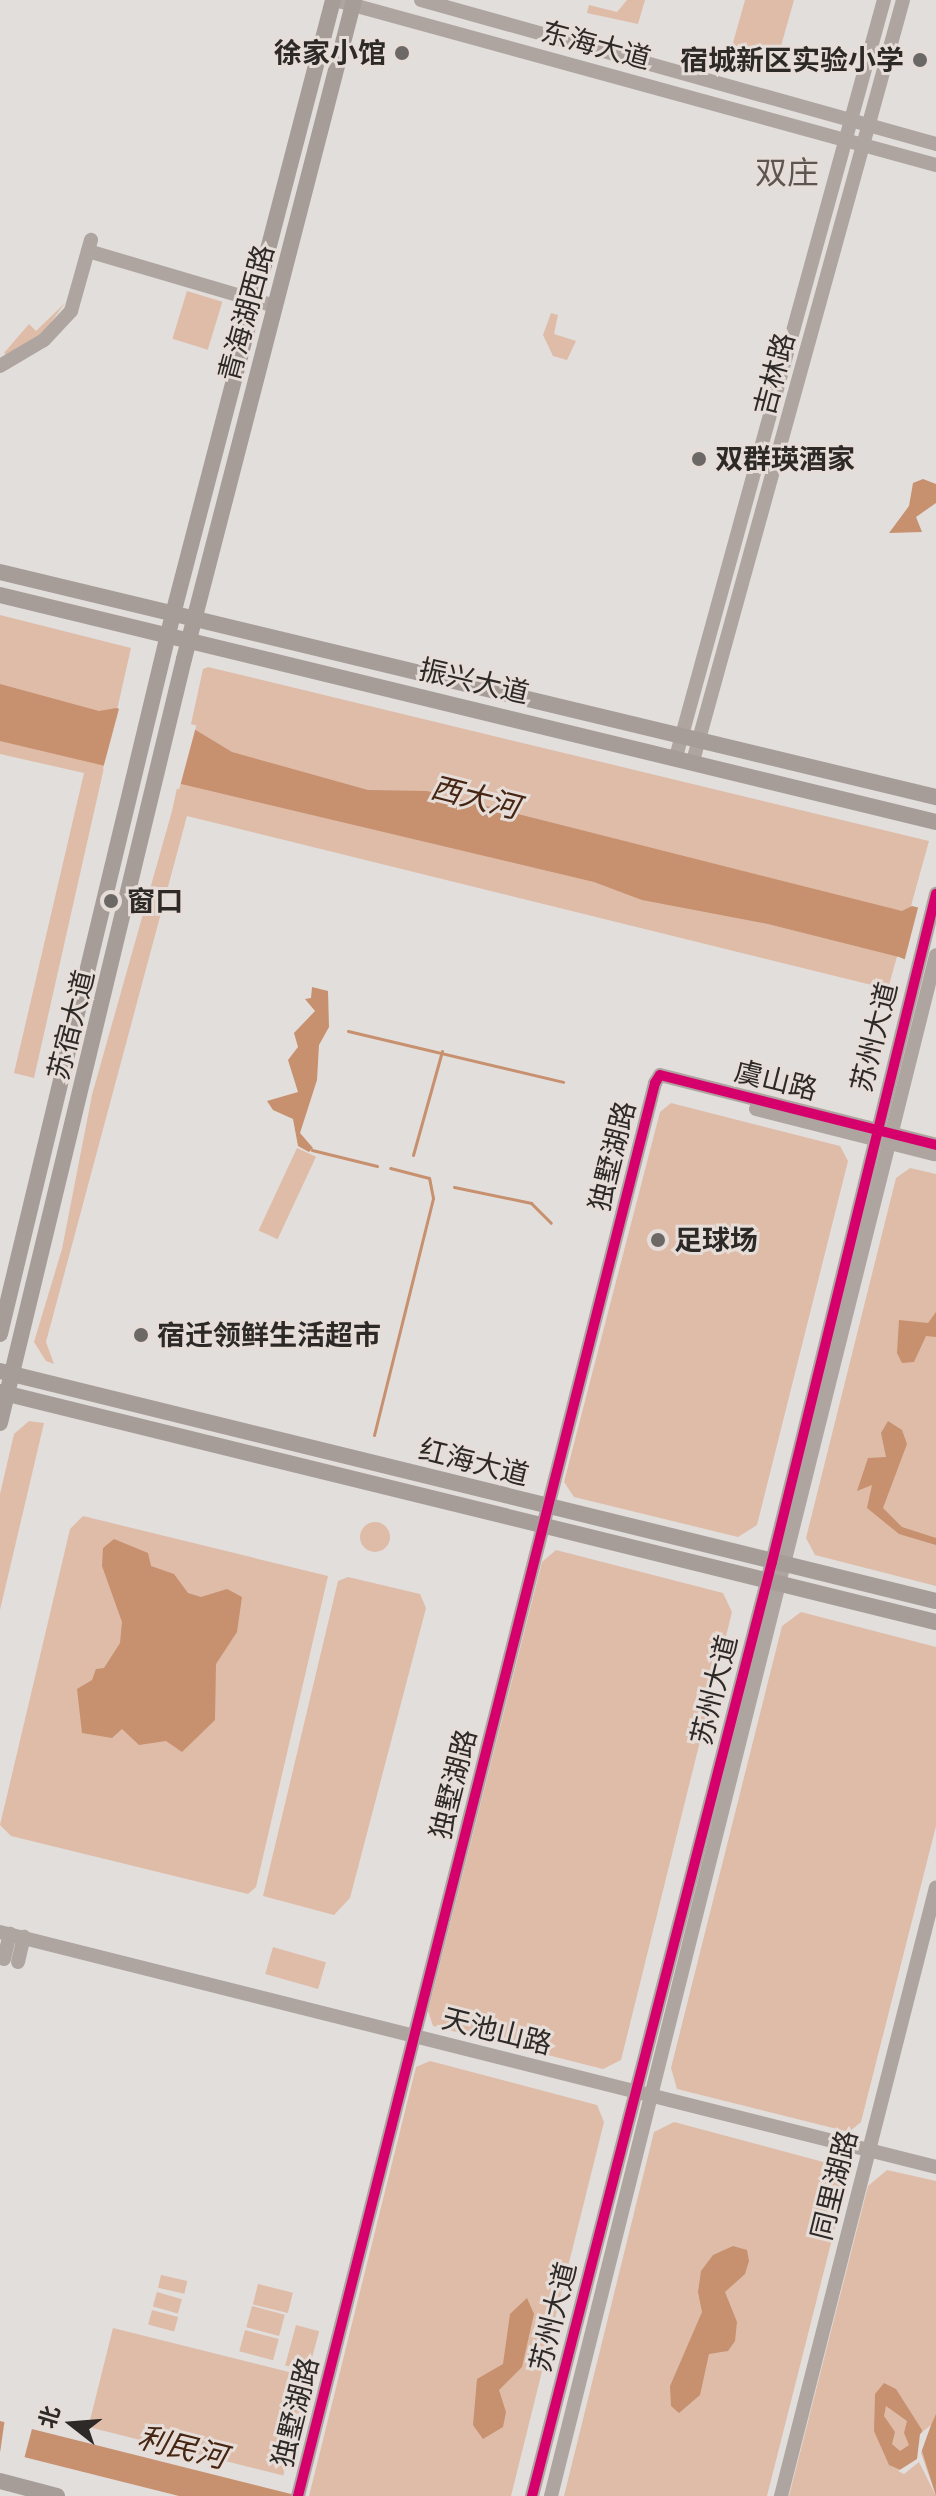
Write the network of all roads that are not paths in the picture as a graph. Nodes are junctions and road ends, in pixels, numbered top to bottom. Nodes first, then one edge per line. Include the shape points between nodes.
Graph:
1 (334, 0) edge
2 (421, 0) edge
3 (884, 0) edge
4 (903, 0) edge
5 (354, 3) edge
6 (850, 119) junction
7 (869, 124) junction
8 (844, 141) junction
9 (936, 144) edge
10 (864, 146) junction
11 (936, 165) edge
12 (255, 298) junction
13 (275, 306) junction
14 (0, 366) edge
15 (0, 572) edge
16 (0, 595) edge
17 (173, 614) junction
18 (195, 620) junction
19 (167, 635) junction
20 (190, 640) junction
21 (681, 739) junction
22 (699, 742) junction
23 (676, 757) junction
24 (693, 761) junction
25 (936, 797) edge
26 (936, 822) edge
27 (935, 897) edge
28 (936, 955) edge
29 (655, 1083) joint
30 (881, 1136) junction
31 (936, 1145) edge
32 (936, 1155) edge
33 (0, 1334) edge
34 (6, 1372) edge
35 (3, 1393) edge
36 (0, 1423) edge
37 (548, 1507) junction
38 (543, 1526) junction
39 (779, 1564) junction
40 (774, 1583) junction
41 (936, 1601) edge
42 (936, 1622) edge
43 (936, 1887) edge
44 (11, 1938) edge
45 (11, 1960) dead end
46 (413, 2041) junction
47 (641, 2098) junction
48 (868, 2154) junction
49 (936, 2167) edge
50 (936, 2175) edge
51 (0, 2481) edge
52 (57, 2496) edge
53 (298, 2496) edge
54 (532, 2496) edge
55 (551, 2496) edge
56 (781, 2496) edge

1 - 5 street, 东海大道
1 - 12 main road, 青海湖西路
2 - 6 street, 东海大道
3 - 6 street, 吉林路
4 - 7 street, 吉林路
5 - 8 street, 东海大道
5 - 13 main road, 青海湖西路
6 - 7 street, 东海大道
6 - 8 street, 吉林路
7 - 9 street, 东海大道
7 - 10 street, 吉林路
8 - 10 street, 东海大道
8 - 21 street, 吉林路
10 - 11 street, 东海大道
10 - 22 street, 吉林路
12 - 13 street
12 - 14 street via 89,245 71,311 62,324
12 - 17 main road, 青海湖西路
13 - 18 main road, 青海湖西路
15 - 17 main road, 振兴大道
16 - 19 main road, 振兴大道
17 - 18 main road, 振兴大道
17 - 19 main road, 青海湖西路
18 - 20 main road, 青海湖西路
18 - 21 main road, 振兴大道
19 - 20 main road, 振兴大道
19 - 33 main road, 苏宿大道
20 - 23 main road, 振兴大道
20 - 34 main road, 苏宿大道
21 - 22 main road, 振兴大道
21 - 23 street, 吉林路
22 - 24 street, 吉林路
22 - 25 main road, 振兴大道
23 - 24 main road, 振兴大道
24 - 26 main road, 振兴大道
27 - 30 street, 苏州大道
28 - 30 street, 苏州大道
29 - 30 street, 虞山路
29 - 37 street, 独墅湖路
30 - 31 street, 虞山路
30 - 32 street, 虞山路
30 - 39 street, 苏州大道
34 - 35 main road, 苏宿大道
34 - 37 main road, 红海大道
35 - 36 main road, 苏宿大道
35 - 38 main road, 红海大道
37 - 38 street, 独墅湖路
37 - 39 main road, 红海大道
38 - 40 main road, 红海大道
38 - 46 street, 独墅湖路
39 - 40 street, 苏州大道
39 - 41 main road, 红海大道
40 - 42 main road, 红海大道
40 - 47 street, 苏州大道
43 - 48 street, 同里湖路
44 - 45 street
44 - 46 street, 天池山路
46 - 47 street, 天池山路
46 - 53 street, 独墅湖路
47 - 48 street, 天池山路
47 - 54 street, 苏州大道
47 - 55 street, 苏州大道
48 - 49 street, 天池山路
48 - 50 street, 天池山路
48 - 56 street, 同里湖路
51 - 52 main road

